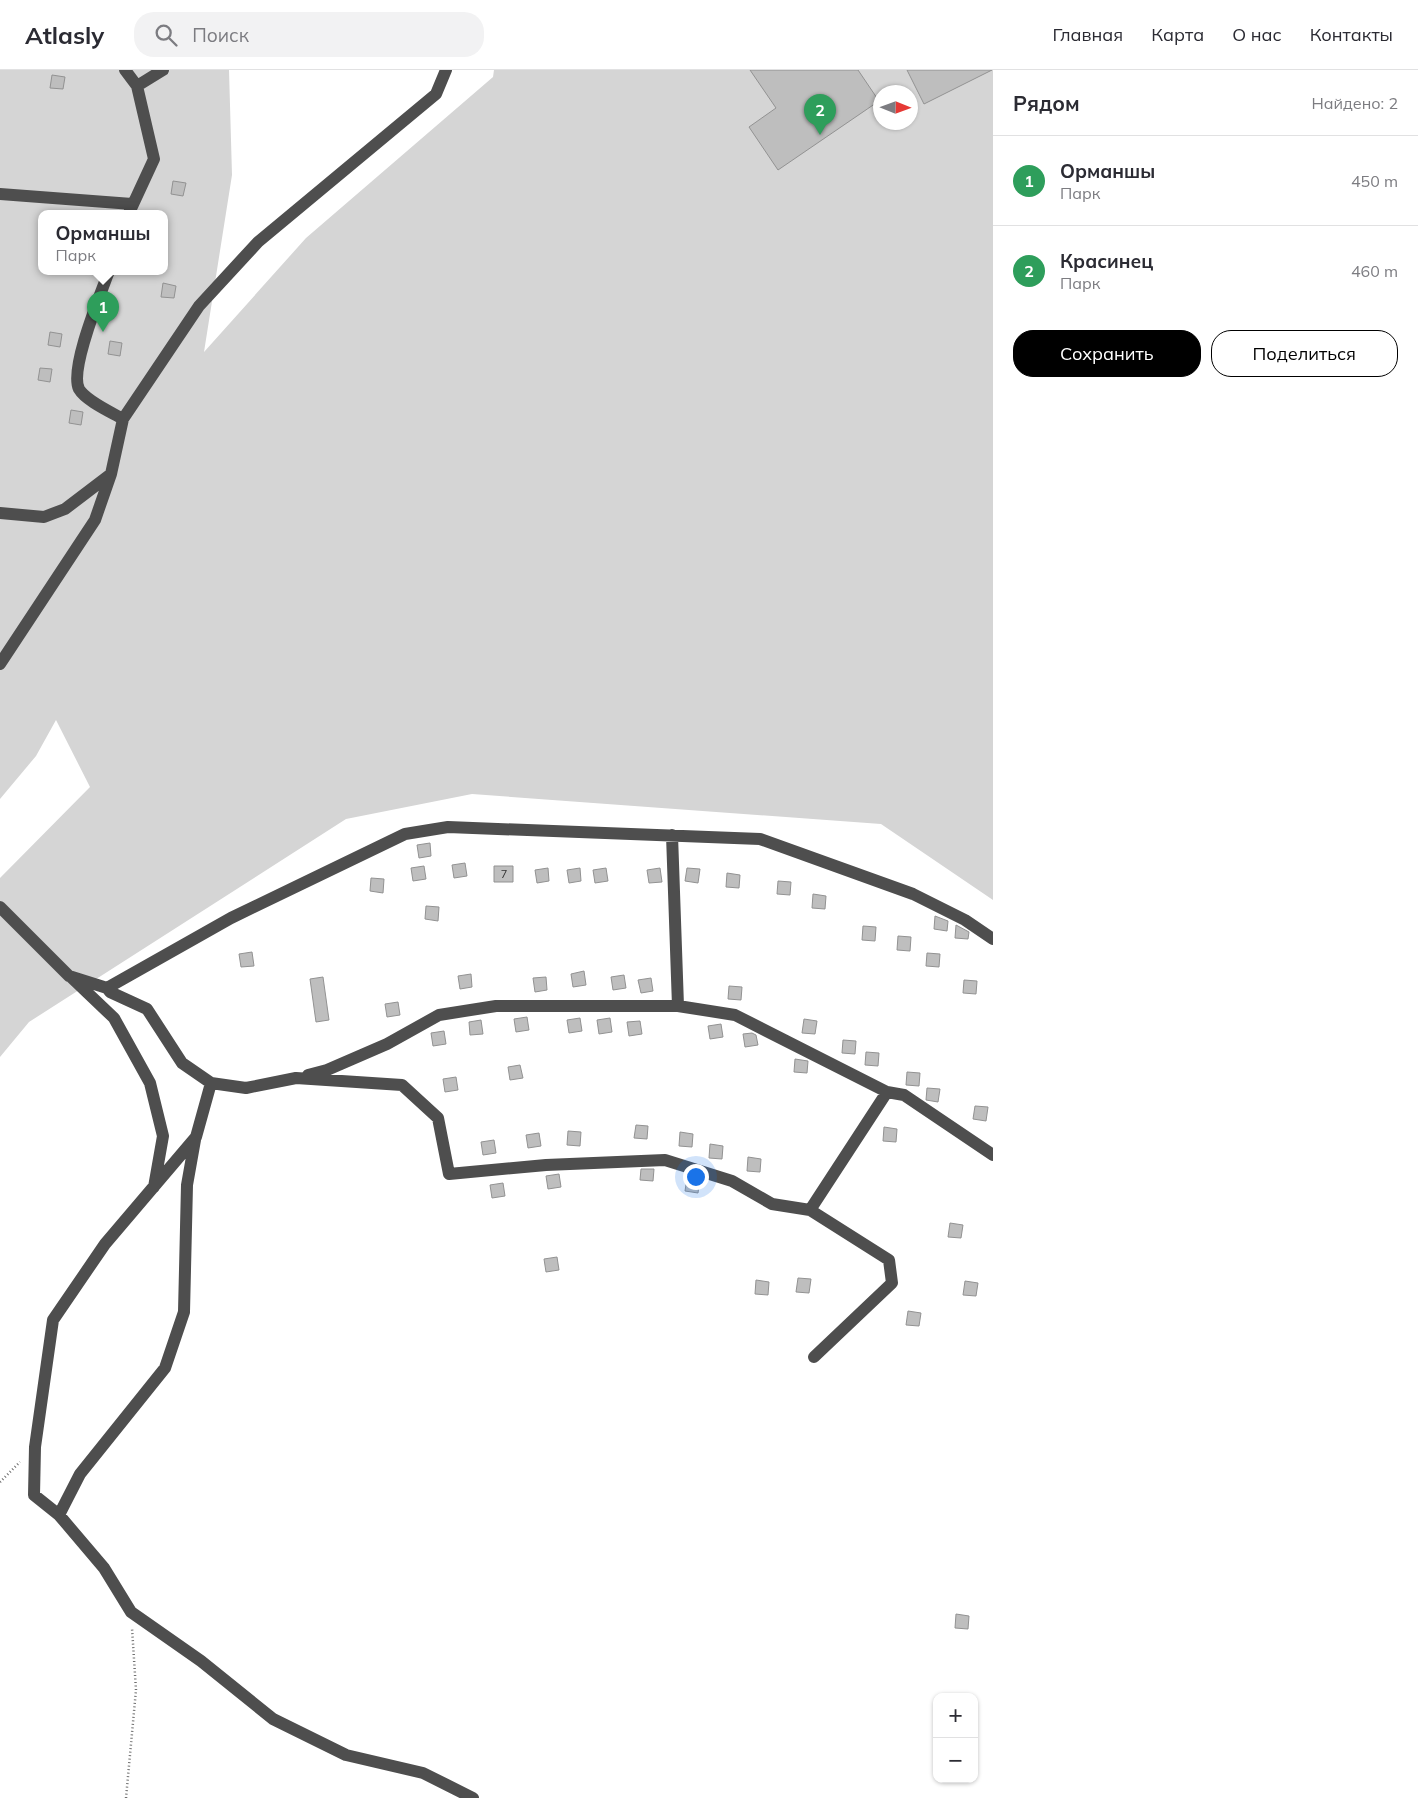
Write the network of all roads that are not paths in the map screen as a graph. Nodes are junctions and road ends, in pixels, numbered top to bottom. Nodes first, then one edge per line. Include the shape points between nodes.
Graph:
1 (124, 70) edge
2 (163, 70) edge
3 (446, 70) edge
4 (137, 86) junction
5 (0, 194) edge
6 (131, 209) edge
7 (108, 275) edge
8 (123, 419) junction
9 (112, 474) junction
10 (0, 513) edge
11 (0, 664) edge
12 (672, 835) junction
13 (0, 908) edge
14 (993, 939) edge
15 (69, 976) junction
16 (106, 988) junction
17 (678, 1006) junction
18 (296, 1078) junction
19 (212, 1084) junction
20 (887, 1092) junction
21 (196, 1137) junction
22 (993, 1154) edge
23 (154, 1188) junction
24 (810, 1210) junction
25 (814, 1357) dead end
26 (59, 1515) junction
27 (473, 1798) edge

1 - 4 street
2 - 4 street
3 - 8 street via 436,94 258,242 199,306
4 - 6 street via 154,159
5 - 6 street
7 - 8 street via 80,357 79,388 85,396
8 - 9 street
9 - 10 street via 65,509 44,517
9 - 11 street via 95,520
12 - 14 street via 760,839 913,894 965,920
12 - 16 street via 448,827 405,834 231,918
12 - 17 street
13 - 15 street
15 - 16 street
15 - 23 street via 114,1018 150,1083 163,1136
16 - 19 street via 147,1009 182,1063
17 - 18 street via 496,1006 439,1015 379,1048 328,1070
17 - 20 street via 735,1015
18 - 19 street via 246,1088
18 - 24 street via 402,1085 438,1118 449,1174 546,1165 665,1160 732,1181 772,1204
19 - 21 street
20 - 22 street via 904,1095
20 - 24 street
21 - 23 street
21 - 26 street via 187,1185 184,1312 165,1368 80,1474
23 - 26 street via 105,1244 53,1320 35,1447 34,1495
24 - 25 street via 889,1260 892,1284
26 - 27 street via 104,1568 131,1612 273,1719 346,1755 423,1773

